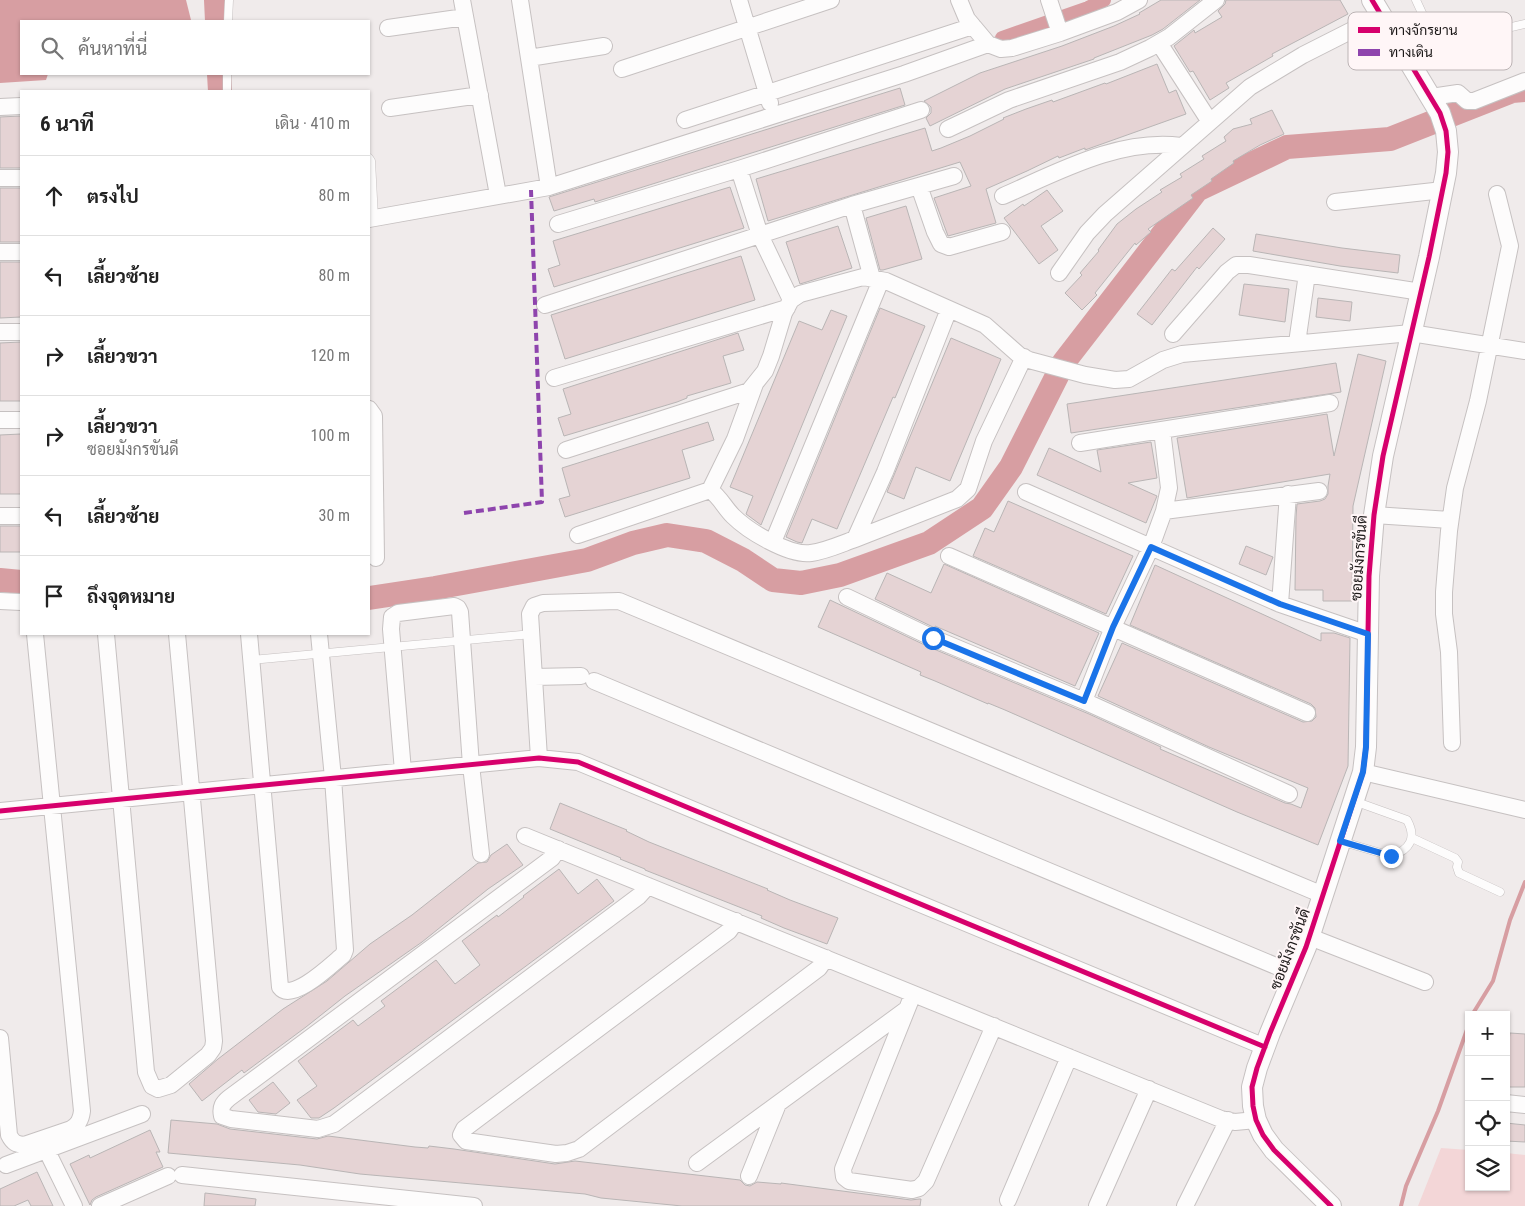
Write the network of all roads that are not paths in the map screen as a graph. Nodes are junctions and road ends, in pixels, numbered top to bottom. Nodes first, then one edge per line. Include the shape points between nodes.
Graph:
1 (229, 0) edge
2 (462, 0) edge
3 (520, 0) edge
4 (739, 0) edge
5 (832, 0) edge
6 (959, 0) edge
7 (1049, 0) edge
8 (1139, 0) edge
9 (1216, 0) edge
10 (1416, 0) edge
11 (1422, 12) edge
12 (465, 18) junction
13 (228, 20) edge
14 (1525, 24) edge
15 (973, 26) junction
16 (1348, 26) edge
17 (748, 27) junction
18 (1512, 27) edge
19 (388, 28) dead end
20 (1060, 33) junction
21 (1159, 43) junction
22 (988, 44) junction
23 (604, 46) dead end
24 (529, 58) junction
25 (622, 69) dead end
26 (1416, 70) edge
27 (228, 75) edge
28 (1525, 81) edge
29 (227, 90) edge
30 (768, 94) junction
31 (480, 95) junction
32 (1436, 105) junction
33 (20, 106) edge
34 (0, 107) edge
35 (390, 108) dead end
36 (921, 110) dead end
37 (774, 115) junction
38 (685, 120) dead end
39 (1210, 122) junction
40 (948, 129) dead end
41 (1181, 146) junction
42 (370, 160) edge
43 (739, 169) junction
44 (954, 176) dead end
45 (0, 178) edge
46 (20, 178) edge
47 (919, 186) junction
48 (548, 187) junction
49 (1443, 190) junction
50 (1497, 194) dead end
51 (498, 195) junction
52 (1003, 196) dead end
53 (1335, 202) dead end
54 (852, 205) junction
55 (371, 218) edge
56 (558, 224) dead end
57 (1002, 232) dead end
58 (760, 235) junction
59 (0, 252) edge
60 (20, 252) edge
61 (1058, 273) dead end
62 (1307, 274) junction
63 (876, 279) junction
64 (1421, 292) junction
65 (789, 304) junction
66 (545, 305) dead end
67 (949, 309) junction
68 (0, 332) edge
69 (20, 332) edge
70 (1411, 333) junction
71 (1173, 334) dead end
72 (1297, 343) junction
73 (1490, 344) junction
74 (1525, 351) edge
75 (1024, 357) junction
76 (554, 378) dead end
77 (755, 384) junction
78 (1330, 403) dead end
79 (370, 410) edge
80 (0, 420) edge
81 (20, 420) edge
82 (1162, 430) junction
83 (1080, 443) dead end
84 (566, 450) dead end
85 (710, 490) junction
86 (1026, 492) dead end
87 (1319, 492) dead end
88 (1288, 494) junction
89 (1164, 510) junction
90 (1374, 515) junction
91 (0, 516) edge
92 (20, 516) edge
93 (1450, 520) junction
94 (578, 535) dead end
95 (855, 540) junction
96 (773, 542) junction
97 (1151, 547) junction
98 (949, 556) dead end
99 (376, 558) dead end
100 (847, 597) dead end
101 (0, 601) edge
102 (20, 602) edge
103 (1280, 604) junction
104 (1113, 627) junction
105 (532, 634) junction
106 (1368, 634) junction
107 (35, 635) edge
108 (106, 635) edge
109 (177, 635) edge
110 (249, 635) edge
111 (319, 635) edge
112 (462, 640) junction
113 (392, 646) junction
114 (321, 653) junction
115 (251, 660) junction
116 (534, 677) junction
117 (1084, 701) junction
118 (1307, 713) dead end
119 (1452, 743) dead end
120 (539, 758) junction
121 (471, 765) junction
122 (403, 771) junction
123 (1363, 772) junction
124 (333, 778) junction
125 (261, 785) junction
126 (191, 792) junction
127 (1288, 794) dead end
128 (121, 799) junction
129 (1354, 801) junction
130 (52, 806) junction
131 (1525, 810) edge
132 (0, 811) edge
133 (525, 836) dead end
134 (1412, 838) junction
135 (1340, 841) junction
136 (558, 850) junction
137 (480, 854) dead end
138 (648, 886) junction
139 (1500, 892) dead end
140 (1323, 895) junction
141 (736, 921) junction
142 (1310, 937) junction
143 (826, 958) junction
144 (1295, 974) junction
145 (1425, 982) dead end
146 (910, 1001) junction
147 (994, 1026) junction
148 (0, 1038) edge
149 (1265, 1047) junction
150 (1069, 1057) junction
151 (1149, 1089) junction
152 (1510, 1103) edge
153 (778, 1104) junction
154 (1525, 1105) edge
155 (142, 1114) dead end
156 (1228, 1120) junction
157 (1256, 1120) junction
158 (46, 1149) junction
159 (697, 1163) dead end
160 (6, 1165) dead end
161 (749, 1176) dead end
162 (1008, 1200) dead end
163 (74, 1206) edge
164 (100, 1206) edge
165 (474, 1206) edge
166 (1097, 1206) edge
167 (1185, 1206) edge
168 (1331, 1206) edge

1 - 13 lane
2 - 12 street
3 - 24 street
4 - 17 street
5 - 17 street
6 - 15 street
7 - 20 street
8 - 20 street via 1117,12
9 - 21 street
10 - 11 lane
12 - 19 street
12 - 31 street
14 - 18 lane
15 - 22 street
15 - 30 street
16 - 39 street via 1250,87
17 - 25 street
17 - 30 street
20 - 22 street via 1012,48
21 - 39 street
21 - 40 street via 1120,62 993,106
22 - 37 street
23 - 24 street
24 - 48 street
26 - 32 street
27 - 29 lane
28 - 32 street via 1474,101 1467,101 1458,93
30 - 37 street
30 - 38 street
31 - 35 street
31 - 51 street
32 - 49 street, ซอยมังกรขันดี via 1448,140
33 - 34 street
36 - 43 street
37 - 48 street
39 - 41 street
41 - 52 street via 1166,144 1120,150
41 - 61 street via 1105,214
42 - 55 lane
43 - 56 street
43 - 58 street
44 - 47 street
45 - 46 street
47 - 54 street
47 - 57 street via 941,244 949,247
48 - 51 street
49 - 53 street
49 - 64 street, ซอยมังกรขันดี
50 - 73 street via 1510,246
51 - 55 street
54 - 58 street
54 - 63 street
58 - 65 street
58 - 66 street
59 - 60 street
62 - 64 street
62 - 71 street via 1236,265
62 - 72 street
63 - 65 street via 863,277 800,294
63 - 67 street
63 - 96 street
64 - 70 street, ซอยมังกรขันดี
65 - 76 street
65 - 77 street via 765,371
67 - 75 street via 985,325
67 - 95 street
68 - 69 street
70 - 72 street
70 - 73 street
70 - 90 street, ซอยมังกรขันดี via 1383,456
72 - 75 street via 1182,354 1163,360 1129,380 1085,375
73 - 74 street
73 - 93 street
75 - 95 street via 984,441 966,492 957,500
77 - 84 street via 749,391
77 - 85 street via 735,439
78 - 82 street
79 - 99 street via 374,416
80 - 81 street
82 - 83 street
82 - 89 street via 1169,488
85 - 94 street
85 - 96 street via 741,523
86 - 97 street
87 - 88 street
88 - 89 street
88 - 103 street
89 - 97 street
90 - 93 street
90 - 106 street, ซอยมังกรขันดี
91 - 92 street
93 - 119 street via 1444,600
95 - 96 street via 811,553 796,552
97 - 103 street
97 - 104 street
98 - 104 street
100 - 117 street via 933,638
101 - 102 street
103 - 106 street
104 - 117 street
104 - 118 street
105 - 112 lane
105 - 116 street
105 - 140 street via 530,614 534,606 619,601
106 - 123 street, ซอยมังกรขันดี
107 - 130 street
108 - 128 street
109 - 126 street
110 - 115 street
111 - 114 street
112 - 113 lane
112 - 113 street via 460,612 450,606 398,613 392,617
112 - 121 street
113 - 114 lane
113 - 122 street
114 - 115 lane
114 - 124 street
115 - 125 street
116 - 120 street
116 - 144 street via 588,679
117 - 127 street
120 - 121 street
120 - 149 street via 578,762
121 - 122 street
121 - 137 street
122 - 124 street
123 - 129 street, ซอยมังกรขันดี
123 - 131 street
124 - 125 street
124 - 125 street via 346,950 312,980 288,992 280,987
125 - 126 street
126 - 128 street
126 - 128 street via 214,1041 208,1055 170,1085 158,1089 152,1086 146,1072
128 - 130 street
129 - 134 lane via 1407,820 1412,828
129 - 135 street, ซอยมังกรขันดี
130 - 132 street
130 - 148 street via 82,1111 77,1125 24,1145 13,1142 9,1135
133 - 136 street
134 - 135 lane via 1409,846 1391,856
134 - 139 lane via 1455,858 1459,873
135 - 140 street, ซอยมังกรขันดี
136 - 138 street
136 - 138 street via 552,858 229,1098 223,1104 222,1116 318,1129 334,1124 632,902
138 - 141 street
140 - 142 street, ซอยมังกรขันดี
141 - 143 street
141 - 143 street via 729,931 464,1129 462,1139 556,1154 579,1149 818,968
142 - 144 street, ซอยมังกรขันดี
142 - 145 street
143 - 146 street
144 - 149 street, ซอยมังกรขันดี
146 - 147 street
146 - 147 street via 843,1170 849,1182 912,1190 926,1181
146 - 153 street
147 - 150 street
149 - 157 street, ซอยมังกรขันดี via 1252,1087
150 - 151 street
150 - 162 street
151 - 156 street
151 - 166 street
152 - 154 street
153 - 159 street
153 - 161 street
155 - 158 street
156 - 157 street
156 - 167 street
157 - 168 street, ซอยมังกรขันดี via 1274,1150
158 - 160 street
158 - 163 street
164 - 165 street via 175,1176

